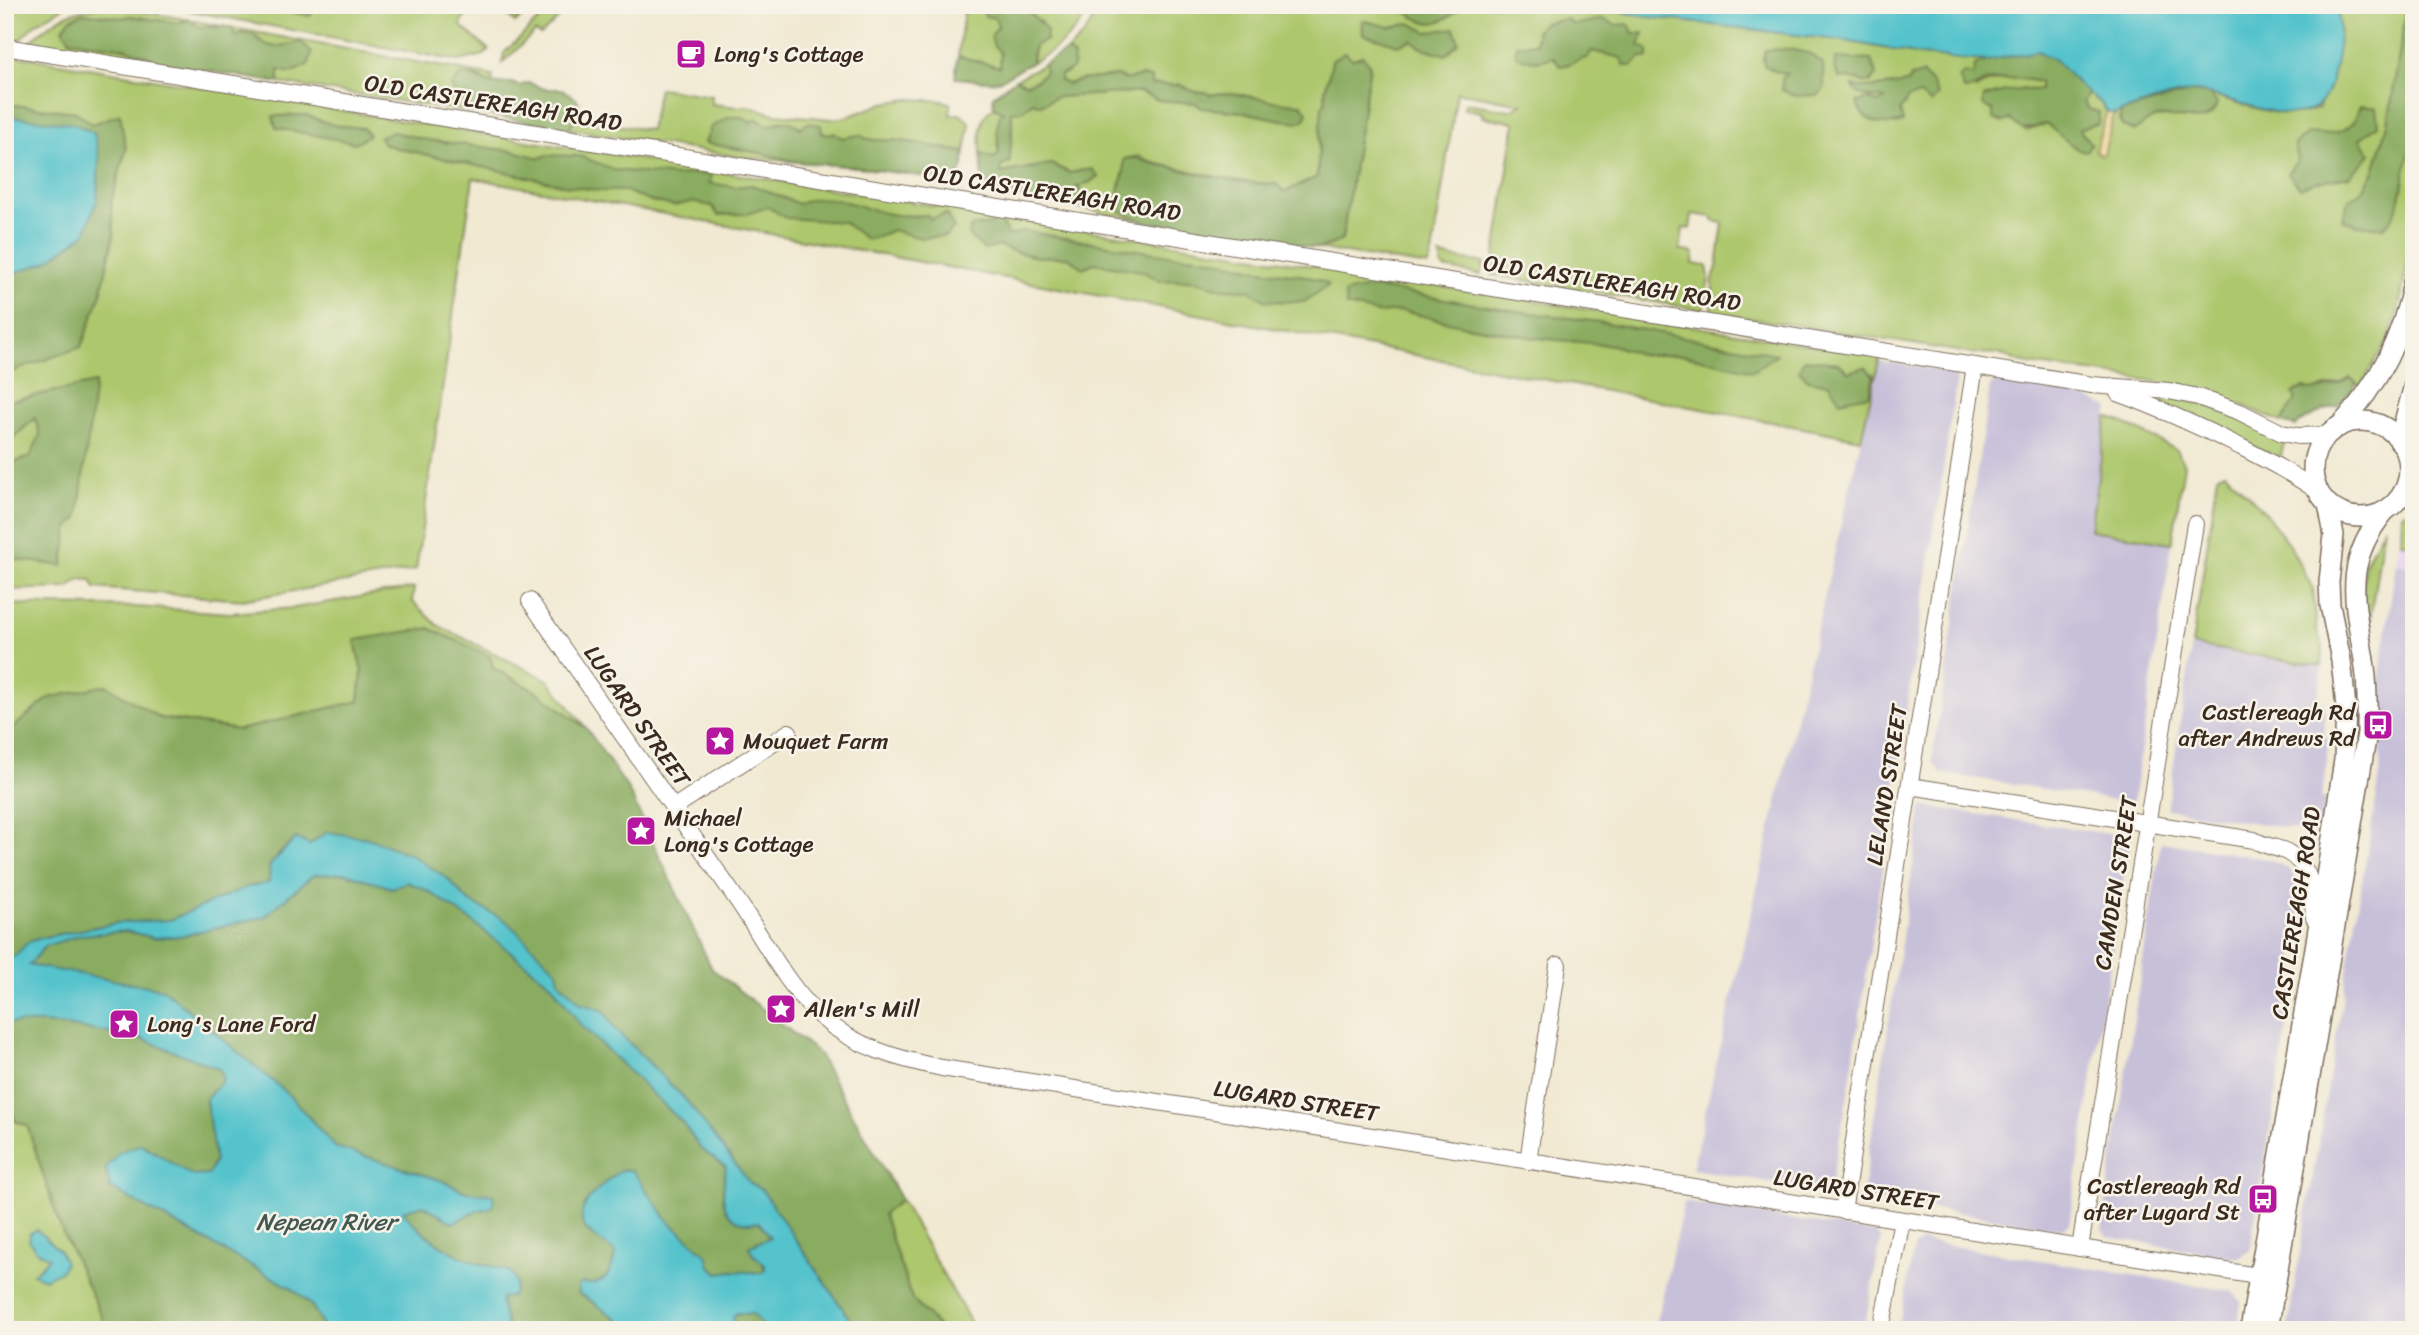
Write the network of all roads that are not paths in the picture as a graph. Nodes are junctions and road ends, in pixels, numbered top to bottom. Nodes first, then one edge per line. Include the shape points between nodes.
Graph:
1 (5, 47) edge
2 (2414, 279) edge
3 (1975, 366) junction
4 (2414, 384) edge
5 (2092, 385) junction
6 (2333, 431) junction
7 (2405, 448) edge
8 (2407, 495) edge
9 (2324, 498) junction
10 (2385, 511) junction
11 (2195, 524) dead end
12 (530, 601) dead end
13 (789, 732) dead end
14 (1910, 786) junction
15 (673, 808) junction
16 (2148, 823) junction
17 (2315, 948) junction
18 (1558, 965) dead end
19 (1528, 1161) junction
20 (1843, 1211) junction
21 (1902, 1220) junction
22 (2080, 1248) junction
23 (2267, 1278) junction
24 (1881, 1330) edge
25 (2250, 1330) edge
26 (2268, 1330) edge

1 - 3 street, OLD CASTLEREAGH ROAD
2 - 6 main road via 2409,305 2380,377
3 - 5 street, OLD CASTLEREAGH ROAD
3 - 14 street, LELAND STREET
4 - 7 main road
5 - 6 street, OLD CASTLEREAGH ROAD via 2198,397 2282,433 2298,436
5 - 9 street, OLD CASTLEREAGH ROAD via 2157,407 2212,433 2288,472
6 - 7 main road via 2352,423 2378,425
6 - 9 main road via 2314,463 2315,484
7 - 8 main road
8 - 10 main road
9 - 10 main road via 2340,512 2355,517
9 - 17 main road, CASTLEREAGH ROAD via 2334,535 2330,606 2341,660 2346,725
10 - 23 main road, CASTLEREAGH ROAD via 2361,550 2355,576 2367,733
11 - 16 street, CAMDEN STREET
12 - 15 street, LUGARD STREET
13 - 15 street
14 - 16 street
14 - 20 street, LELAND STREET
15 - 19 street, LUGARD STREET via 799,994 821,1017 874,1050 942,1068
16 - 17 street via 2254,840 2296,857 2306,872 2313,900
16 - 22 street, CAMDEN STREET
17 - 23 main road, CASTLEREAGH ROAD
18 - 19 street
19 - 20 street, LUGARD STREET
20 - 21 street, LUGARD STREET
21 - 22 street, LUGARD STREET
21 - 24 street
22 - 23 street, LUGARD STREET
23 - 25 main road, CASTLEREAGH ROAD
23 - 26 main road, CASTLEREAGH ROAD

